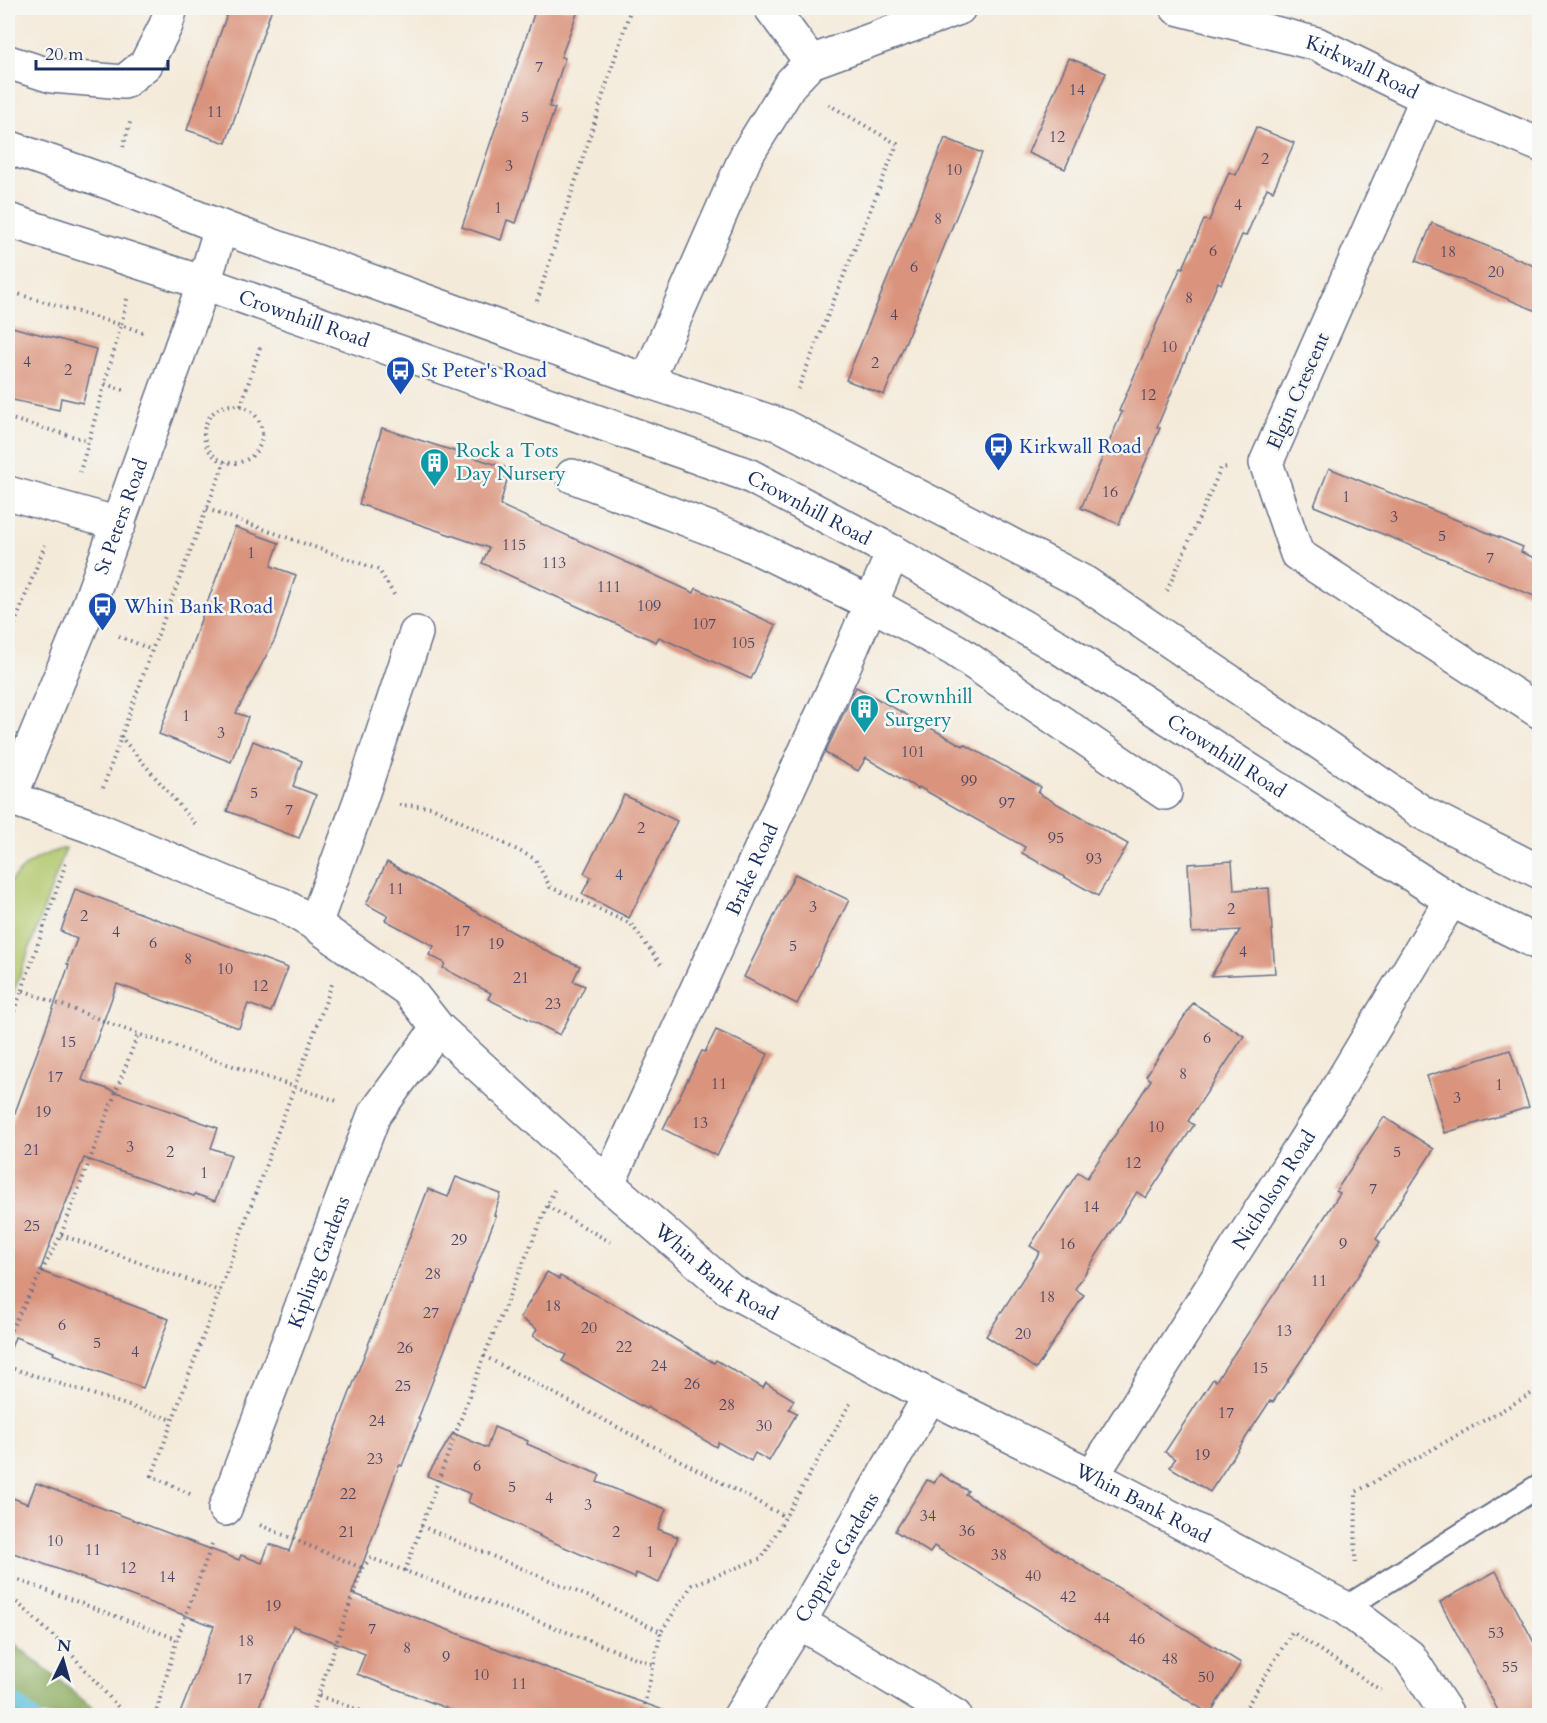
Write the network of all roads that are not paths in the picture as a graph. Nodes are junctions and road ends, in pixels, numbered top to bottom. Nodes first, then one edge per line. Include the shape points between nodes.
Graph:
1 (171, 8) edge
2 (771, 8) edge
3 (959, 8) edge
4 (1177, 8) edge
5 (8, 62) edge
6 (801, 73) junction
7 (1427, 98) junction
8 (1539, 145) edge
9 (8, 147) edge
10 (8, 220) edge
11 (221, 227) junction
12 (204, 283) junction
13 (647, 381) junction
14 (572, 476) dead end
15 (8, 492) edge
16 (119, 524) junction
17 (893, 552) junction
18 (870, 603) junction
19 (416, 633) road end
20 (1539, 712) edge
21 (1165, 793) dead end
22 (9, 801) edge
23 (1539, 872) edge
24 (1451, 900) junction
25 (315, 924) junction
26 (1539, 944) edge
27 (438, 1028) junction
28 (608, 1184) junction
29 (930, 1396) junction
30 (1092, 1476) junction
31 (1539, 1485) edge
32 (225, 1509) road end
33 (1349, 1606) junction
34 (799, 1622) junction
35 (740, 1716) edge
36 (955, 1716) edge
37 (1448, 1716) edge

1 - 5 street via 146,64 124,82 52,76
2 - 6 street
3 - 6 street
4 - 7 street, Kirkwall Road via 1317,44
6 - 13 street via 746,156
7 - 8 street, Kirkwall Road
7 - 20 street, Elgin Crescent via 1266,463 1298,555
9 - 11 street
10 - 12 street, Crownhill Road
11 - 12 street, St Peters Road
11 - 13 street
12 - 16 street, St Peters Road
12 - 17 street, Crownhill Road via 748,475
13 - 23 street via 783,426 1085,583 1423,813
14 - 18 street via 738,539
15 - 16 street
16 - 22 street, St Peters Road
17 - 18 street, Brake Road
17 - 24 street, Crownhill Road via 1060,648
18 - 21 street via 955,650
18 - 28 street, Brake Road
19 - 25 street
22 - 25 street, Whin Bank Road via 85,824 280,904
24 - 26 street, Crownhill Road
24 - 30 street, Nicholson Road via 1324,1110
25 - 27 street, Whin Bank Road via 408,990
27 - 28 street, Whin Bank Road
27 - 32 street, Kipling Gardens via 374,1115
28 - 29 street, Whin Bank Road via 730,1290
29 - 30 street, Whin Bank Road
29 - 34 street, Coppice Gardens
30 - 33 street, Whin Bank Road
31 - 33 lane
33 - 37 street, Whin Bank Road via 1410,1656
34 - 35 street, Coppice Gardens
34 - 36 street

